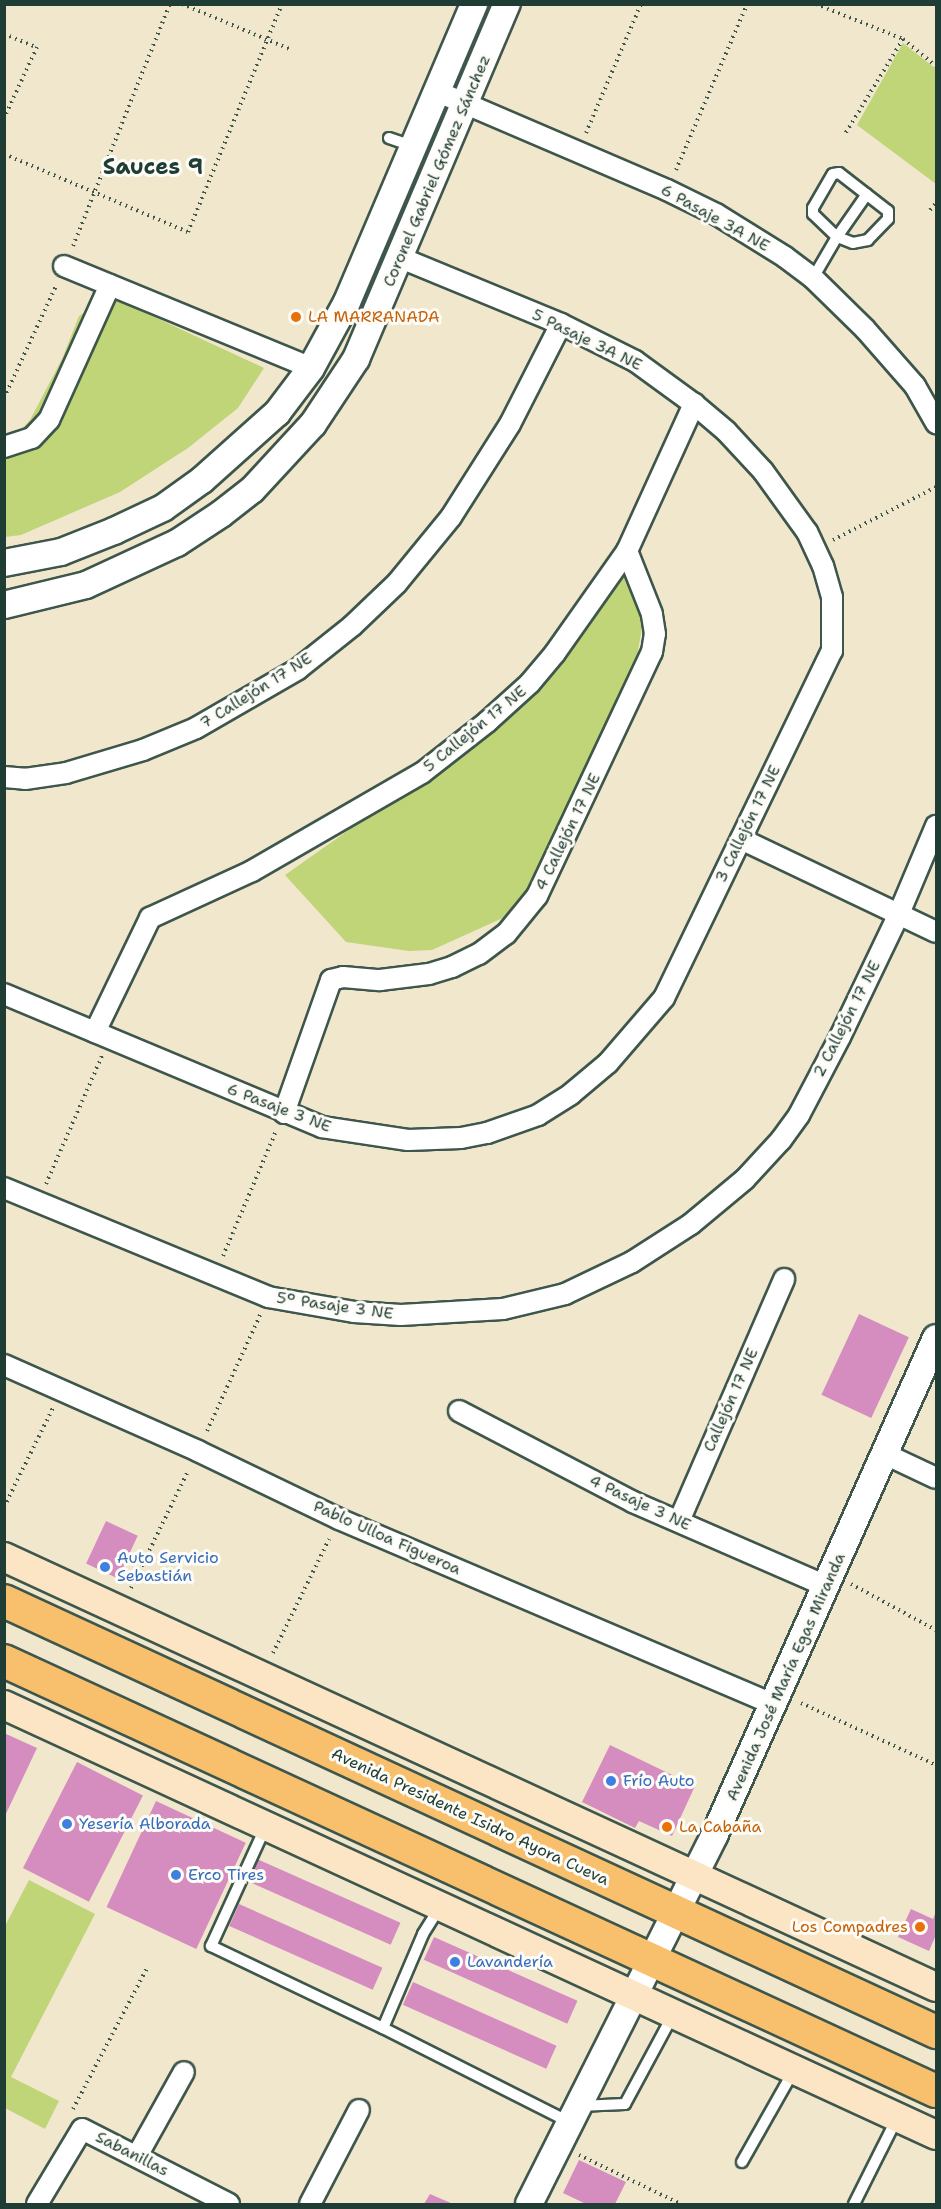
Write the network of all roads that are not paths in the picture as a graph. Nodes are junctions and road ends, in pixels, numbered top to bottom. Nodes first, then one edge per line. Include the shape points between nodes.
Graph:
1 (474, 4) edge
2 (507, 4) edge
3 (436, 91) junction
4 (465, 103) junction
5 (867, 194) junction
6 (837, 237) junction
7 (401, 258) junction
8 (64, 266) road end
9 (813, 278) junction
10 (110, 285) junction
11 (561, 324) junction
12 (311, 368) junction
13 (694, 404) junction
14 (936, 423) edge
15 (4, 447) edge
16 (627, 551) junction
17 (4, 563) edge
18 (4, 604) edge
19 (832, 651) joint
20 (4, 777) edge
21 (936, 826) edge
22 (741, 839) junction
23 (898, 916) junction
24 (936, 932) edge
25 (4, 994) edge
26 (664, 998) joint
27 (102, 1036) junction
28 (284, 1113) junction
29 (4, 1188) edge
30 (729, 1194) joint
31 (784, 1279) dead end
32 (936, 1338) edge
33 (4, 1365) edge
34 (459, 1411) dead end
35 (885, 1454) junction
36 (936, 1478) edge
37 (679, 1521) junction
38 (4, 1557) edge
39 (829, 1580) junction
40 (4, 1601) edge
41 (4, 1661) edge
42 (776, 1698) junction
43 (4, 1705) edge
44 (266, 1826) junction
45 (694, 1877) junction
46 (440, 1907) junction
47 (676, 1913) junction
48 (652, 1961) junction
49 (936, 1987) edge
50 (634, 1997) junction
51 (674, 2015) junction
52 (383, 2028) junction
53 (936, 2032) edge
54 (794, 2070) junction
55 (184, 2072) dead end
56 (936, 2091) edge
57 (359, 2110) dead end
58 (898, 2117) junction
59 (570, 2125) junction
60 (936, 2135) edge
61 (137, 2156) junction
62 (742, 2162) dead end
63 (37, 2205) edge
64 (229, 2205) edge
65 (310, 2205) edge
66 (529, 2205) edge
67 (854, 2205) edge

1 - 3 street, Coronel Gabriel Gómez Sánchez
2 - 4 street, Coronel Gabriel Gómez Sánchez
3 - 4 street, 6 Pasaje 3A NE
3 - 12 street, Coronel Gabriel Gómez Sánchez via 400,142 347,302
4 - 7 street, Coronel Gabriel Gómez Sánchez
4 - 9 street, 6 Pasaje 3A NE via 667,189 755,238
5 - 6 lane
5 - 6 lane via 885,207 888,219 868,240 853,243
5 - 6 lane via 838,173 833,174 812,211
6 - 9 lane
7 - 11 street, 5 Pasaje 3A NE
7 - 18 street, Coronel Gabriel Gómez Sánchez via 339,388 313,424 252,490 177,543 127,568 86,585
8 - 10 street
9 - 14 street, 6 Pasaje 3A NE via 915,386
10 - 12 street
10 - 15 street via 49,420 32,438
11 - 13 street, 5 Pasaje 3A NE via 635,361
11 - 20 street, 7 Callejón 17 NE via 510,424 451,517 397,584 352,626 298,669 195,728 143,750 66,773
12 - 17 street, Coronel Gabriel Gómez Sánchez via 277,413 244,445 163,508 61,552
13 - 16 street, 5 Callejón 17 NE
13 - 19 street, 5 Pasaje 3A NE via 763,471 816,549 832,597
16 - 27 street, 5 Callejón 17 NE via 537,676 440,760 252,870 147,921
16 - 28 street, 4 Callejón 17 NE via 652,614 652,652 537,896 506,934 452,967 380,980 343,976 331,980
19 - 22 street, 3 Callejón 17 NE
21 - 23 street, 2 Callejón 17 NE
22 - 23 street
22 - 26 street, 3 Callejón 17 NE
23 - 24 street
23 - 30 street, 2 Callejón 17 NE via 799,1115
25 - 27 street, 6 Pasaje 3 NE
26 - 28 street, 6 Pasaje 3 NE via 590,1079 538,1115 509,1126 461,1138 408,1140 351,1134
27 - 28 street, 6 Pasaje 3 NE
29 - 30 street, 5° Pasaje 3 NE via 268,1297 354,1312 401,1315 450,1314 535,1303 588,1284 678,1233
31 - 37 street, Callejón 17 NE
32 - 35 street, Avenida José María Egas Miranda
33 - 42 street, Pablo Ulloa Figueroa via 339,1519
34 - 37 street, 4 Pasaje 3 NE via 633,1502
35 - 36 street
35 - 39 street, Avenida José María Egas Miranda
37 - 39 street, 4 Pasaje 3 NE
38 - 45 main road
39 - 42 street, Avenida José María Egas Miranda
40 - 47 main road, Avenida Presidente Isidro Ayora Cueva
41 - 48 main road
42 - 45 street, Avenida José María Egas Miranda
43 - 44 main road
44 - 46 main road
44 - 52 lane via 211,1946
45 - 47 street, Avenida José María Egas Miranda
45 - 49 main road
46 - 50 main road
46 - 52 lane via 423,1934
47 - 48 street, Avenida José María Egas Miranda
47 - 53 main road, Avenida Presidente Isidro Ayora Cueva
48 - 50 street, Avenida José María Egas Miranda
48 - 56 main road
50 - 51 main road
50 - 59 street, Avenida José María Egas Miranda
51 - 54 main road
51 - 59 lane via 625,2104
52 - 59 lane
54 - 58 main road
54 - 62 lane
55 - 61 street
57 - 65 street
58 - 60 main road
58 - 67 lane
59 - 66 street, Avenida José María Egas Miranda
61 - 63 street, Sabanillas via 82,2128
61 - 64 street, Sabanillas

